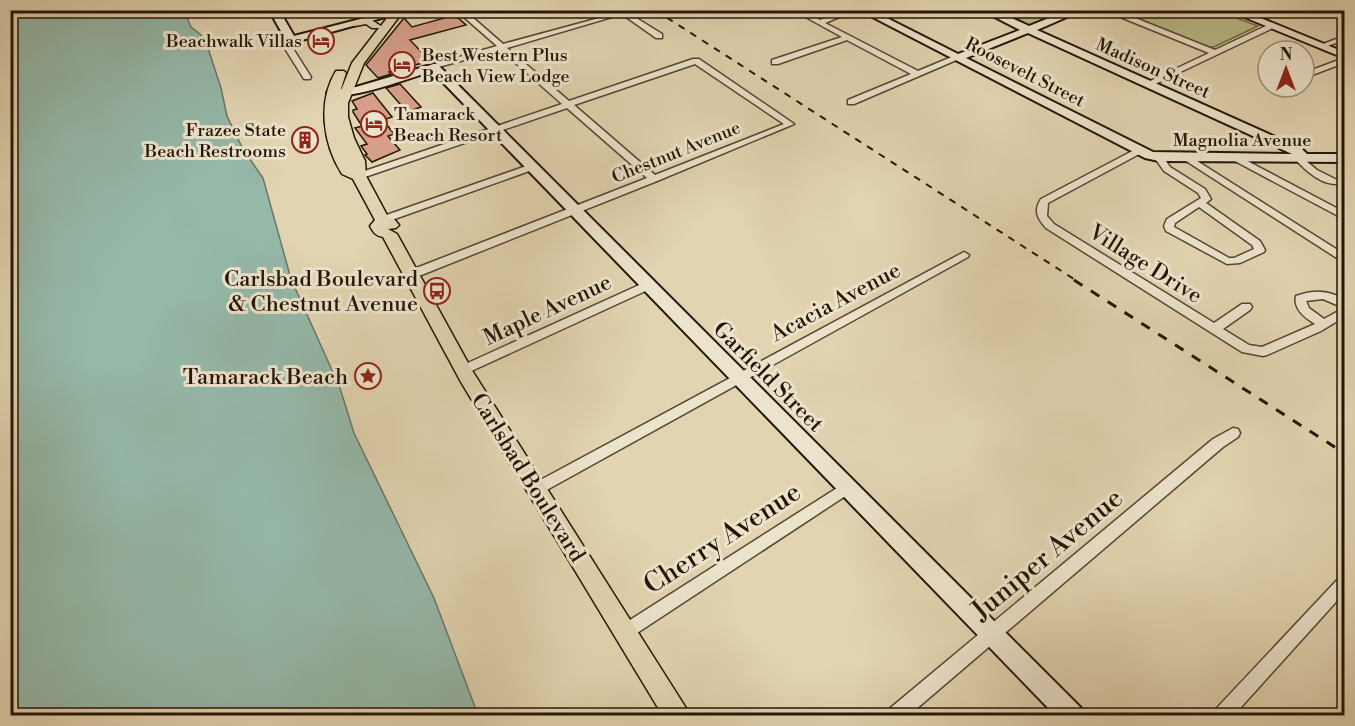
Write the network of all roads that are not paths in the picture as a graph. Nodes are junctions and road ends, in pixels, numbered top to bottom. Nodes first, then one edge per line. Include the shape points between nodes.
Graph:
1 (274, 10) edge
2 (459, 10) edge
3 (796, 10) edge
4 (853, 10) edge
5 (863, 10) edge
6 (986, 10) edge
7 (1079, 10) edge
8 (1231, 10) edge
9 (1336, 10) edge
10 (1108, 11) edge
11 (1344, 14) edge
12 (392, 16) edge
13 (818, 22) junction
14 (354, 23) joint
15 (1273, 26) junction
16 (1029, 30) junction
17 (659, 36) dead end
18 (846, 38) junction
19 (1344, 38) edge
20 (291, 40) junction
21 (1322, 46) junction
22 (502, 47) junction
23 (1215, 53) junction
24 (1344, 57) edge
25 (957, 58) junction
26 (775, 62) dead end
27 (434, 67) junction
28 (1316, 70) edge
29 (916, 74) junction
30 (307, 77) dead end
31 (1150, 84) junction
32 (339, 92) junction
33 (851, 102) dead end
34 (569, 105) junction
35 (495, 130) junction
36 (1140, 150) junction
37 (1159, 157) junction
38 (1186, 157) junction
39 (1236, 158) junction
40 (1302, 158) junction
41 (1344, 159) edge
42 (532, 167) junction
43 (359, 176) junction
44 (654, 179) junction
45 (1334, 182) dead end
46 (1199, 203) junction
47 (574, 210) junction
48 (1344, 216) edge
49 (385, 227) junction
50 (964, 255) dead end
51 (1344, 258) edge
52 (410, 275) junction
53 (648, 285) junction
54 (1344, 304) edge
55 (1246, 307) dead end
56 (1344, 312) edge
57 (1323, 324) junction
58 (1214, 329) junction
59 (463, 370) junction
60 (739, 377) junction
61 (1233, 433) dead end
62 (848, 487) junction
63 (537, 488) junction
64 (1344, 584) edge
65 (625, 632) junction
66 (992, 634) junction
67 (678, 716) edge
68 (894, 716) edge
69 (1073, 716) edge
70 (1221, 716) edge

1 - 20 street
2 - 22 street
3 - 13 street
4 - 13 street
5 - 25 street, Roosevelt Street
6 - 16 street, Madison Street
7 - 16 street
8 - 15 street
9 - 11 highway
10 - 23 street
12 - 14 main road
12 - 32 main road, Carlsbad Boulevard via 345,64
13 - 18 street
14 - 20 street
15 - 21 street
15 - 23 street
16 - 25 street
16 - 31 street, Madison Street
17 - 22 street via 623,12
18 - 26 street
18 - 29 street
19 - 21 street
20 - 30 street via 288,47
21 - 24 street
22 - 27 street
22 - 34 street
23 - 31 street
24 - 28 street
25 - 29 street
25 - 36 street, Roosevelt Street
27 - 32 street
27 - 35 street, Garfield Street
29 - 33 street
31 - 40 street, Madison Street via 1298,152
32 - 43 main road, Carlsbad Boulevard via 346,138 358,162
34 - 35 street
34 - 44 street
34 - 44 street, Chestnut Avenue via 696,61 789,124
35 - 42 street, Garfield Street
35 - 43 street
36 - 37 street, Magnolia Avenue
36 - 58 street, Village Drive via 1044,201 1042,217 1050,226
37 - 38 street, Magnolia Avenue
37 - 46 street via 1167,169 1202,191 1206,199
38 - 39 street, Magnolia Avenue
38 - 51 street
39 - 40 street, Magnolia Avenue
39 - 48 street
40 - 41 street, Magnolia Avenue
40 - 45 street via 1314,172
42 - 47 street, Garfield Street
42 - 49 street
43 - 49 main road, Carlsbad Boulevard
44 - 47 street, Chestnut Avenue
46 - 46 street via 1171,221 1170,229 1227,261 1260,250 1256,243
47 - 52 street, Chestnut Avenue
47 - 53 street, Garfield Street
49 - 52 main road, Carlsbad Boulevard
50 - 60 street, Acacia Avenue
52 - 59 main road, Carlsbad Boulevard
53 - 59 street, Maple Avenue
53 - 60 street, Garfield Street
54 - 57 street via 1319,293 1300,299 1306,313
55 - 58 street
56 - 57 street, Village Drive
57 - 58 street, Village Drive via 1263,351 1246,349
59 - 63 main road, Carlsbad Boulevard
60 - 62 street, Garfield Street
60 - 63 street, Acacia Avenue
61 - 66 street, Juniper Avenue
62 - 65 street, Cherry Avenue
62 - 66 street, Garfield Street
63 - 65 main road, Carlsbad Boulevard
64 - 70 street
65 - 67 main road, Carlsbad Boulevard
66 - 68 street, Juniper Avenue
66 - 69 street, Garfield Street

